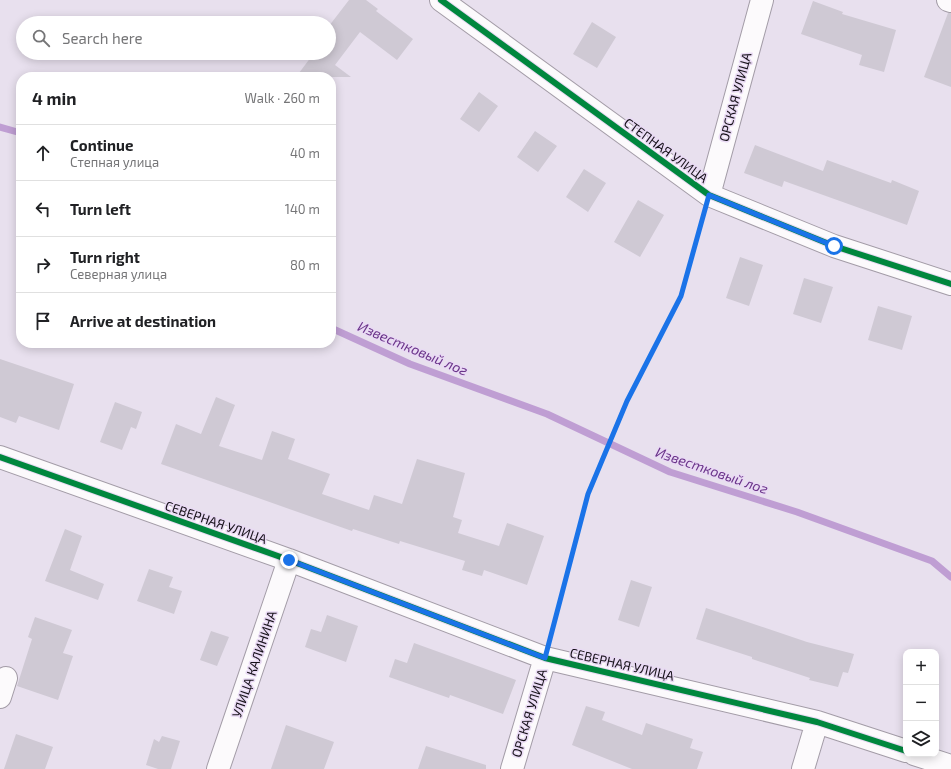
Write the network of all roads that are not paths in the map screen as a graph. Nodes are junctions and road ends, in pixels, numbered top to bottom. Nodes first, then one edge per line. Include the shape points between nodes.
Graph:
1 (441, 0) edge
2 (762, 0) edge
3 (948, 0) edge
4 (951, 1) edge
5 (709, 195) junction
6 (951, 284) edge
7 (0, 457) edge
8 (289, 560) junction
9 (545, 658) junction
10 (817, 722) junction
11 (903, 751) edge
12 (923, 757) edge
13 (951, 766) edge
14 (218, 769) edge
15 (512, 769) edge
16 (803, 769) edge

1 - 5 street, СТЕПНАЯ УЛИЦА
2 - 5 street, ОРСКАЯ УЛИЦА
3 - 4 street
5 - 6 street, СТЕПНАЯ УЛИЦА via 834,246
7 - 8 street, СЕВЕРНАЯ УЛИЦА
8 - 9 street, СЕВЕРНАЯ УЛИЦА
8 - 14 street, УЛИЦА КАЛИНИНА
9 - 10 street, СЕВЕРНАЯ УЛИЦА
9 - 15 street, ОРСКАЯ УЛИЦА
10 - 11 street, СЕВЕРНАЯ УЛИЦА
10 - 16 street
12 - 13 street

